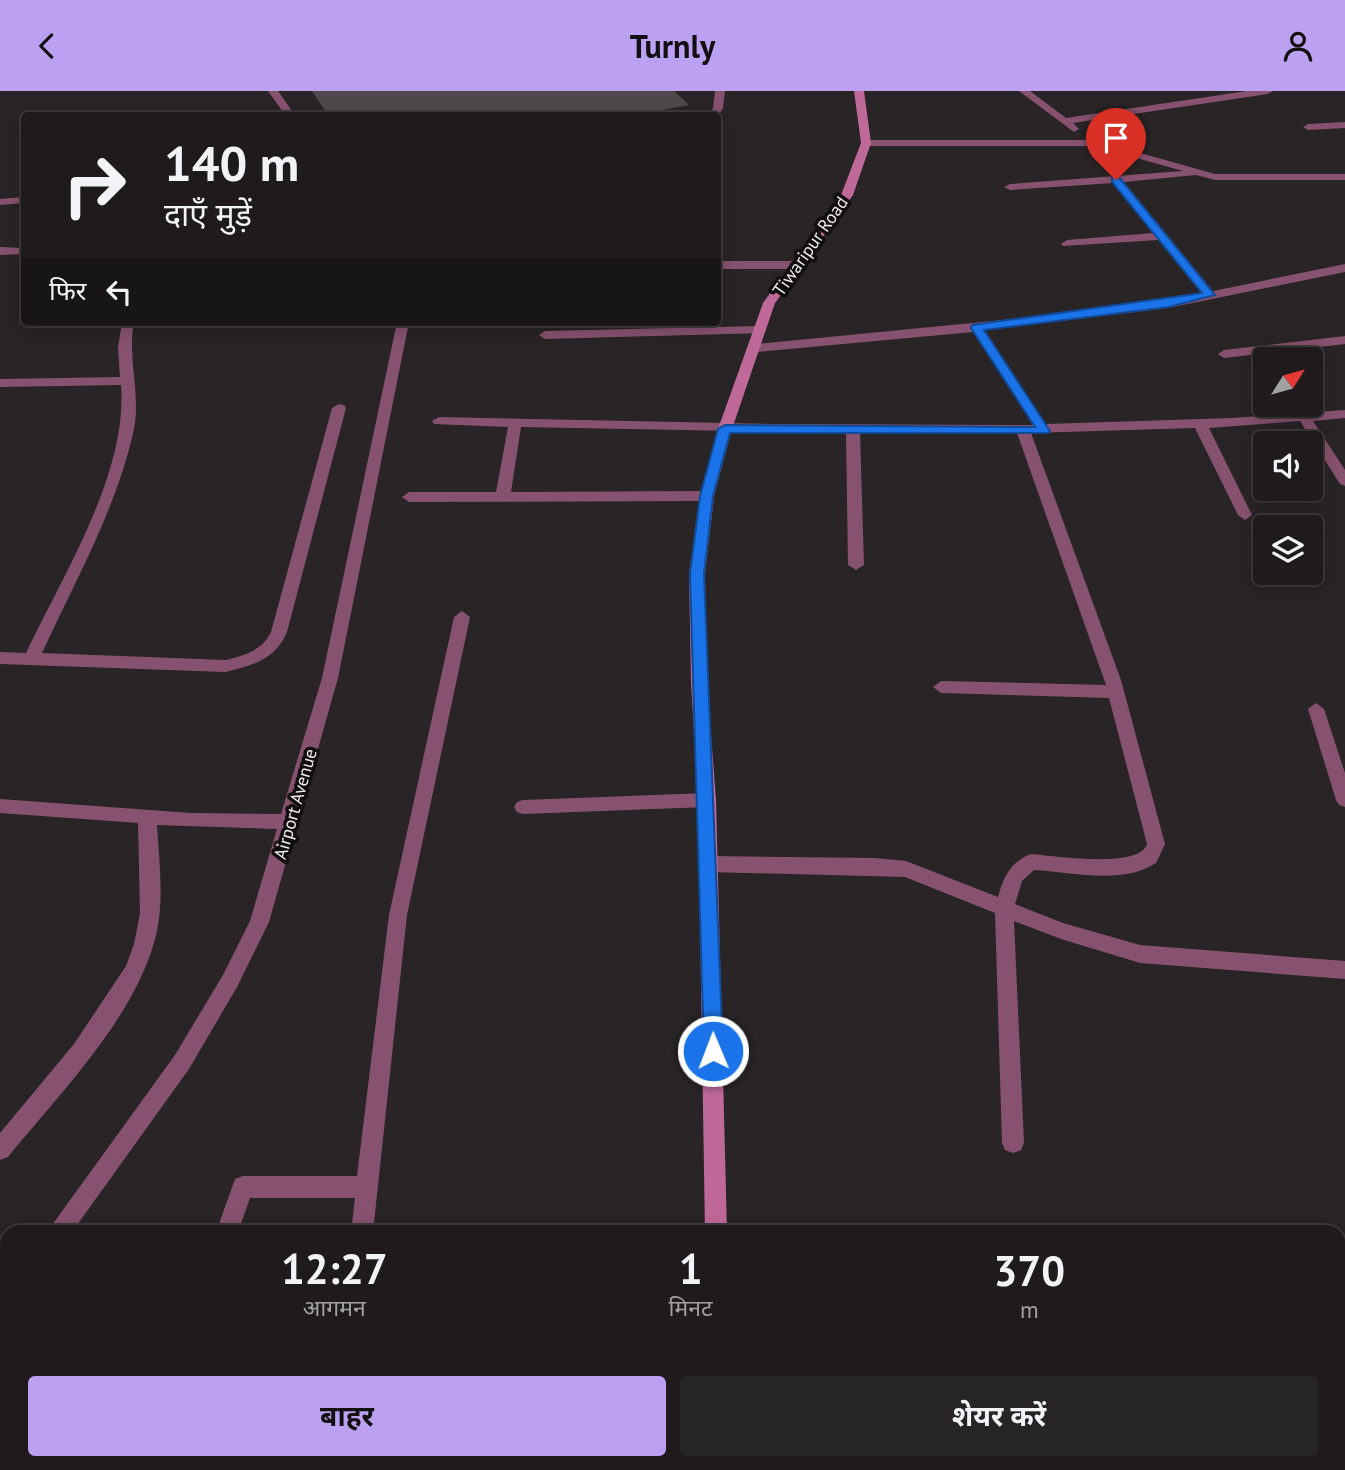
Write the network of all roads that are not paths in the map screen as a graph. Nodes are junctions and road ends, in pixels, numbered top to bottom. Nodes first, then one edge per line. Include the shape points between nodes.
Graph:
1 (273, 91) edge
2 (720, 91) edge
3 (859, 91) edge
4 (1024, 91) edge
5 (1268, 91) edge
6 (288, 112) edge
7 (716, 112) edge
8 (1065, 121) junction
9 (1345, 125) edge
10 (1308, 127) dead end
11 (866, 143) junction
12 (1085, 143) junction
13 (1204, 173) junction
14 (1345, 177) edge
15 (1116, 180) junction
16 (1010, 187) dead end
17 (21, 200) edge
18 (0, 202) edge
19 (1162, 236) junction
20 (1067, 244) dead end
21 (0, 251) edge
22 (21, 251) edge
23 (721, 265) edge
24 (794, 265) junction
25 (1345, 268) edge
26 (1209, 295) junction
27 (128, 326) edge
28 (402, 326) edge
29 (976, 328) junction
30 (759, 330) junction
31 (545, 335) dead end
32 (1345, 340) edge
33 (756, 348) junction
34 (1224, 353) dead end
35 (127, 381) junction
36 (0, 383) edge
37 (340, 408) dead end
38 (1345, 414) edge
39 (1305, 418) junction
40 (439, 421) dead end
41 (514, 422) junction
42 (1201, 425) junction
43 (725, 429) junction
44 (1023, 430) junction
45 (853, 431) junction
46 (1043, 431) junction
47 (1345, 481) edge
48 (503, 495) junction
49 (706, 496) junction
50 (409, 497) dead end
51 (1245, 515) dead end
52 (856, 565) dead end
53 (462, 617) dead end
54 (0, 658) edge
55 (31, 659) junction
56 (941, 687) dead end
57 (1116, 692) junction
58 (1316, 709) dead end
59 (707, 800) junction
60 (1345, 800) edge
61 (0, 806) edge
62 (523, 807) dead end
63 (147, 816) junction
64 (290, 822) junction
65 (708, 864) junction
66 (1004, 908) junction
67 (1345, 970) edge
68 (1013, 1143) dead end
69 (0, 1150) edge
70 (365, 1187) junction
71 (63, 1225) edge
72 (230, 1225) edge
73 (362, 1225) edge
74 (716, 1225) edge

1 - 6 street
2 - 7 street
3 - 11 street, Tiwaripur Road
4 - 8 street
5 - 8 street
8 - 12 street
9 - 10 street
11 - 12 street
11 - 24 street, Tiwaripur Road via 847,195
12 - 13 street
13 - 14 street via 1245,179
13 - 15 street
15 - 16 street
15 - 19 street
17 - 18 street
19 - 20 street
19 - 26 street
21 - 22 street
23 - 24 street
24 - 30 street, Tiwaripur Road via 769,303
25 - 26 street
26 - 29 street
27 - 35 street
28 - 64 street, Airport Avenue via 330,678
29 - 33 street
29 - 46 street
30 - 31 street
30 - 33 street, Tiwaripur Road
32 - 34 street
33 - 43 street, Tiwaripur Road
35 - 36 street
35 - 55 street via 128,424 117,468
37 - 55 street via 279,637 270,649 226,666
38 - 39 street
39 - 42 street
39 - 47 street
40 - 41 street
41 - 43 street
41 - 48 street
42 - 46 street
42 - 51 street
43 - 45 street
43 - 49 street, Tiwaripur Road
44 - 45 street
44 - 46 street
44 - 57 street
45 - 52 street
48 - 49 street
48 - 50 street
49 - 59 street, Tiwaripur Road via 697,574
53 - 70 street via 398,915
54 - 55 street
56 - 57 street
57 - 66 street via 1156,844 1153,855 1130,866 1031,862 1014,876
58 - 60 street
59 - 62 street
59 - 65 street, Tiwaripur Road
61 - 63 street
63 - 64 street
63 - 69 street via 151,897 145,942 132,977
64 - 71 street, Airport Avenue via 259,922 230,981 182,1062
65 - 66 street via 906,870
65 - 74 street, Tiwaripur Road
66 - 67 street via 1061,931 1140,954
66 - 68 street
70 - 72 street via 243,1187
70 - 73 street

